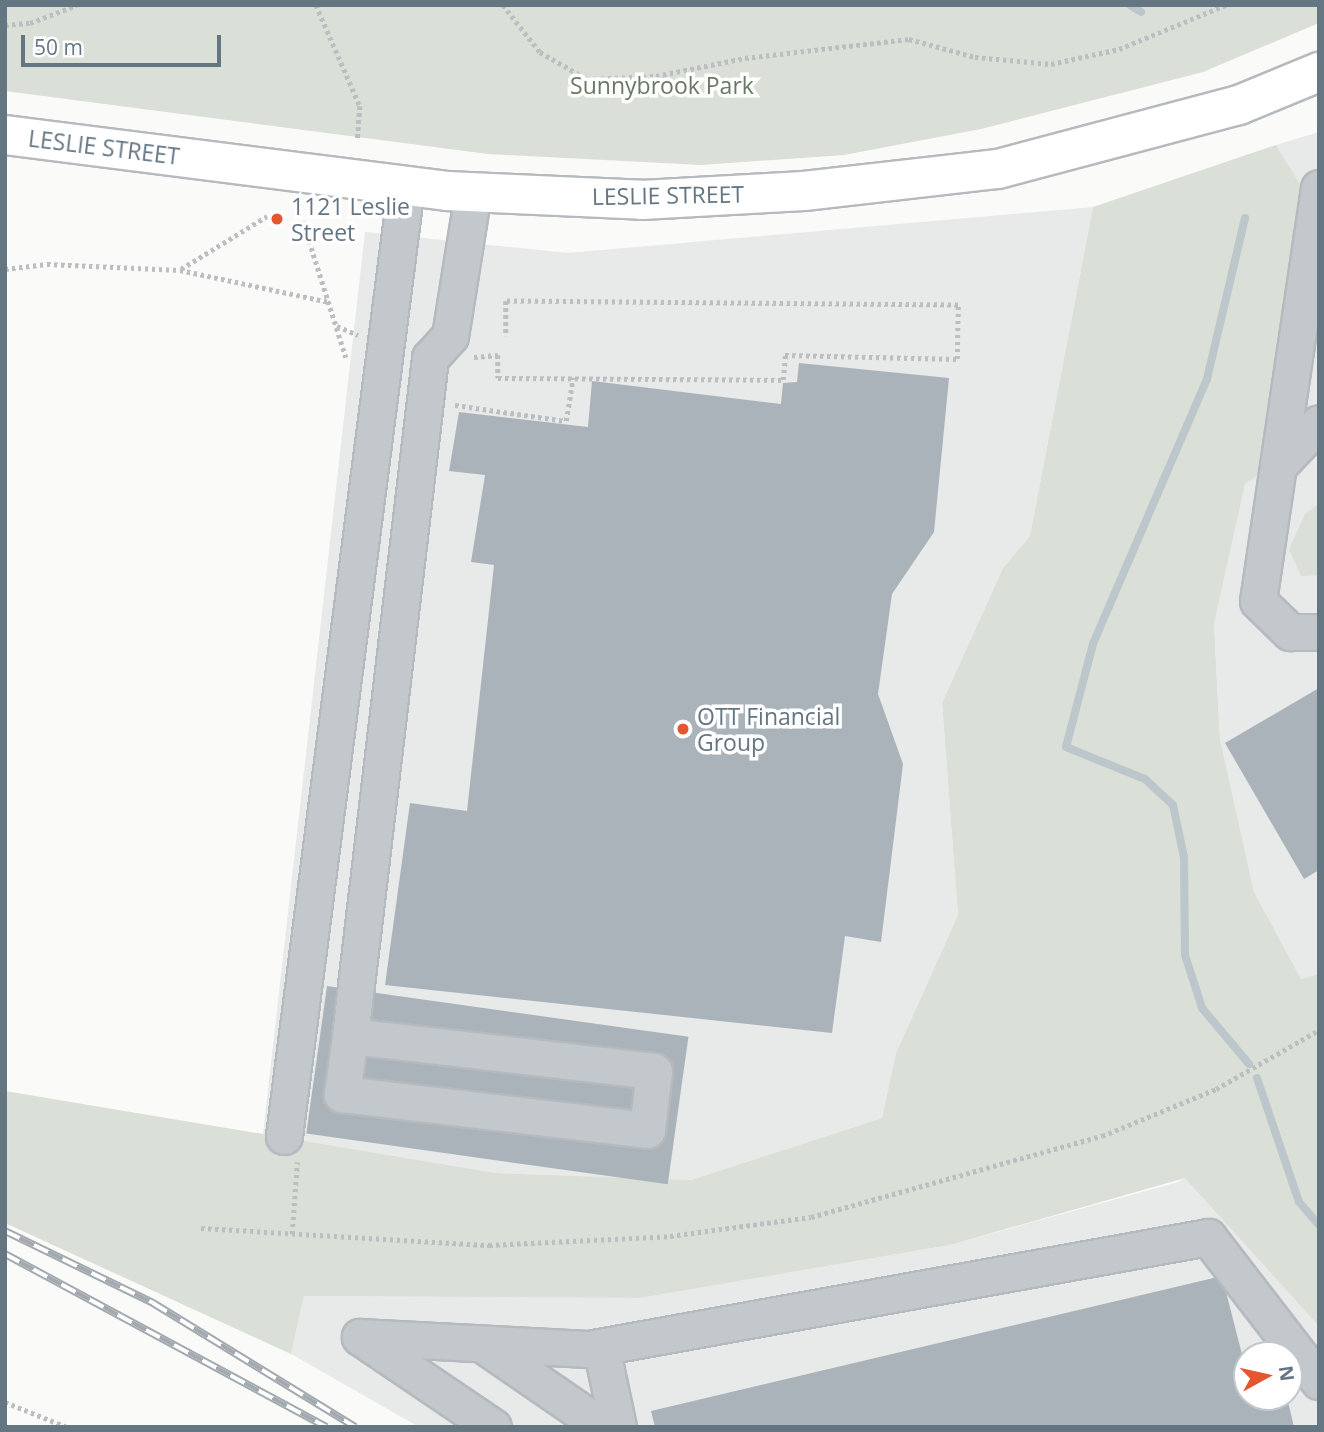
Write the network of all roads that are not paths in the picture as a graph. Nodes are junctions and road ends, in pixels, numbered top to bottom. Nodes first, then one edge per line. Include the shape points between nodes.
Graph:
1 (1319, 72) edge
2 (5, 135) edge
3 (406, 186) junction
4 (1319, 188) edge
5 (473, 192) junction
6 (1319, 423) edge
7 (1278, 466) junction
8 (1319, 632) edge
9 (350, 1036) junction
10 (284, 1136) dead end
11 (601, 1347) junction
12 (488, 1348) junction
13 (1319, 1381) edge
14 (493, 1427) edge
15 (603, 1427) edge
16 (618, 1427) edge

1 - 5 main road, LESLIE STREET via 1238,105 998,169 804,191 642,200
2 - 3 main road, LESLIE STREET
3 - 5 main road, LESLIE STREET
3 - 10 lane
4 - 7 lane
5 - 9 lane via 450,336 430,358
6 - 7 lane
7 - 8 lane via 1258,601 1290,632
9 - 9 lane via 654,1071 647,1130 342,1094
11 - 12 lane
11 - 13 lane via 1208,1237
11 - 16 lane
12 - 14 lane via 360,1336
12 - 15 lane

